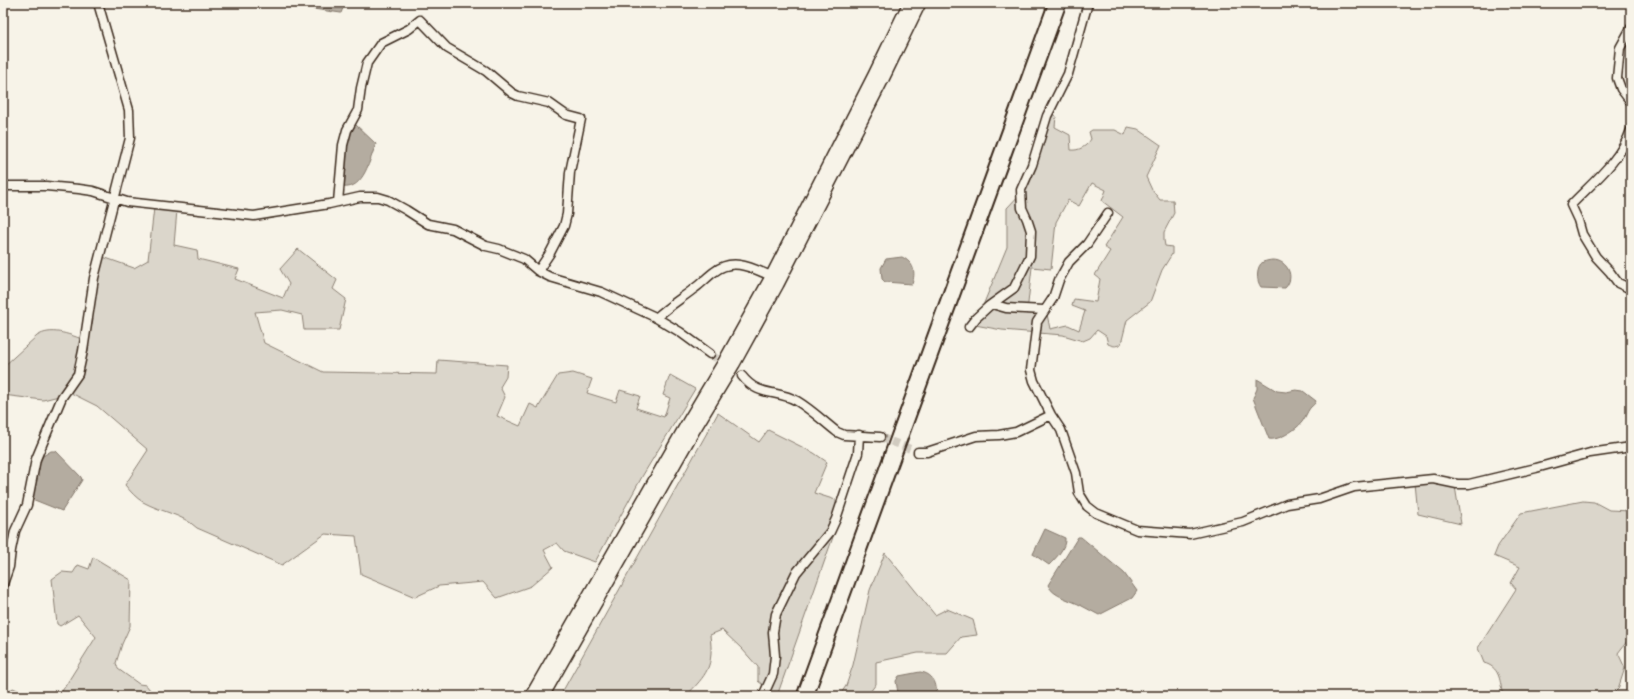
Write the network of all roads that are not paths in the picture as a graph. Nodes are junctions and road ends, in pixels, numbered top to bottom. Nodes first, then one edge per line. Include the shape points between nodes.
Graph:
1 (98, 3) edge
2 (909, 3) edge
3 (920, 3) edge
4 (1088, 3) edge
5 (1631, 28) edge
6 (1631, 102) edge
7 (1631, 130) edge
8 (3, 186) edge
9 (114, 199) junction
10 (338, 202) junction
11 (1108, 213) dead end
12 (538, 271) junction
13 (771, 276) junction
14 (1631, 289) edge
15 (992, 304) junction
16 (1044, 310) junction
17 (656, 318) junction
18 (969, 327) dead end
19 (710, 354) tunnel mouth
20 (742, 376) tunnel mouth
21 (1051, 415) junction
22 (859, 435) junction
23 (880, 436) tunnel mouth
24 (1631, 447) edge
25 (918, 452) tunnel mouth
26 (3, 584) edge
27 (531, 696) edge
28 (543, 696) edge
29 (763, 696) edge

1 - 9 street via 124,87 130,117 129,146
2 - 13 main road
3 - 28 main road via 778,284
4 - 15 street via 1068,74 1047,116 1021,190 1022,208 1031,230 1030,256 1014,288
5 - 6 street via 1620,48 1617,78 1621,90
7 - 14 street via 1612,162 1571,206 1582,234 1596,257 1618,283
8 - 9 street via 63,187 93,191
9 - 10 street via 254,216
9 - 26 street via 94,278 78,374 62,397 36,460 27,506 15,531 9,567
10 - 12 street via 373,196 388,200 428,224 453,229 486,246 524,259
10 - 12 street via 343,145 358,110 368,63 381,43 409,29 420,20 447,48 486,71 512,93 549,103 566,114 581,119 570,172 564,226
11 - 16 street via 1087,244 1069,262 1053,298
12 - 17 street via 600,292
13 - 17 street via 743,265 726,266 716,270
13 - 27 main road
15 - 16 street via 1006,308
15 - 18 street
16 - 21 street via 1037,322 1031,370
17 - 19 street
20 - 22 street via 749,385 758,390 797,401 837,432
21 - 24 street via 1061,430 1076,473 1079,493 1087,506 1096,513 1136,530 1190,534 1243,522 1286,504 1319,499 1354,487 1433,479 1469,484 1590,453
21 - 25 street via 1016,432 976,436 927,452
22 - 23 street
22 - 29 street via 858,453 830,532 796,573 776,614 773,632 773,674

